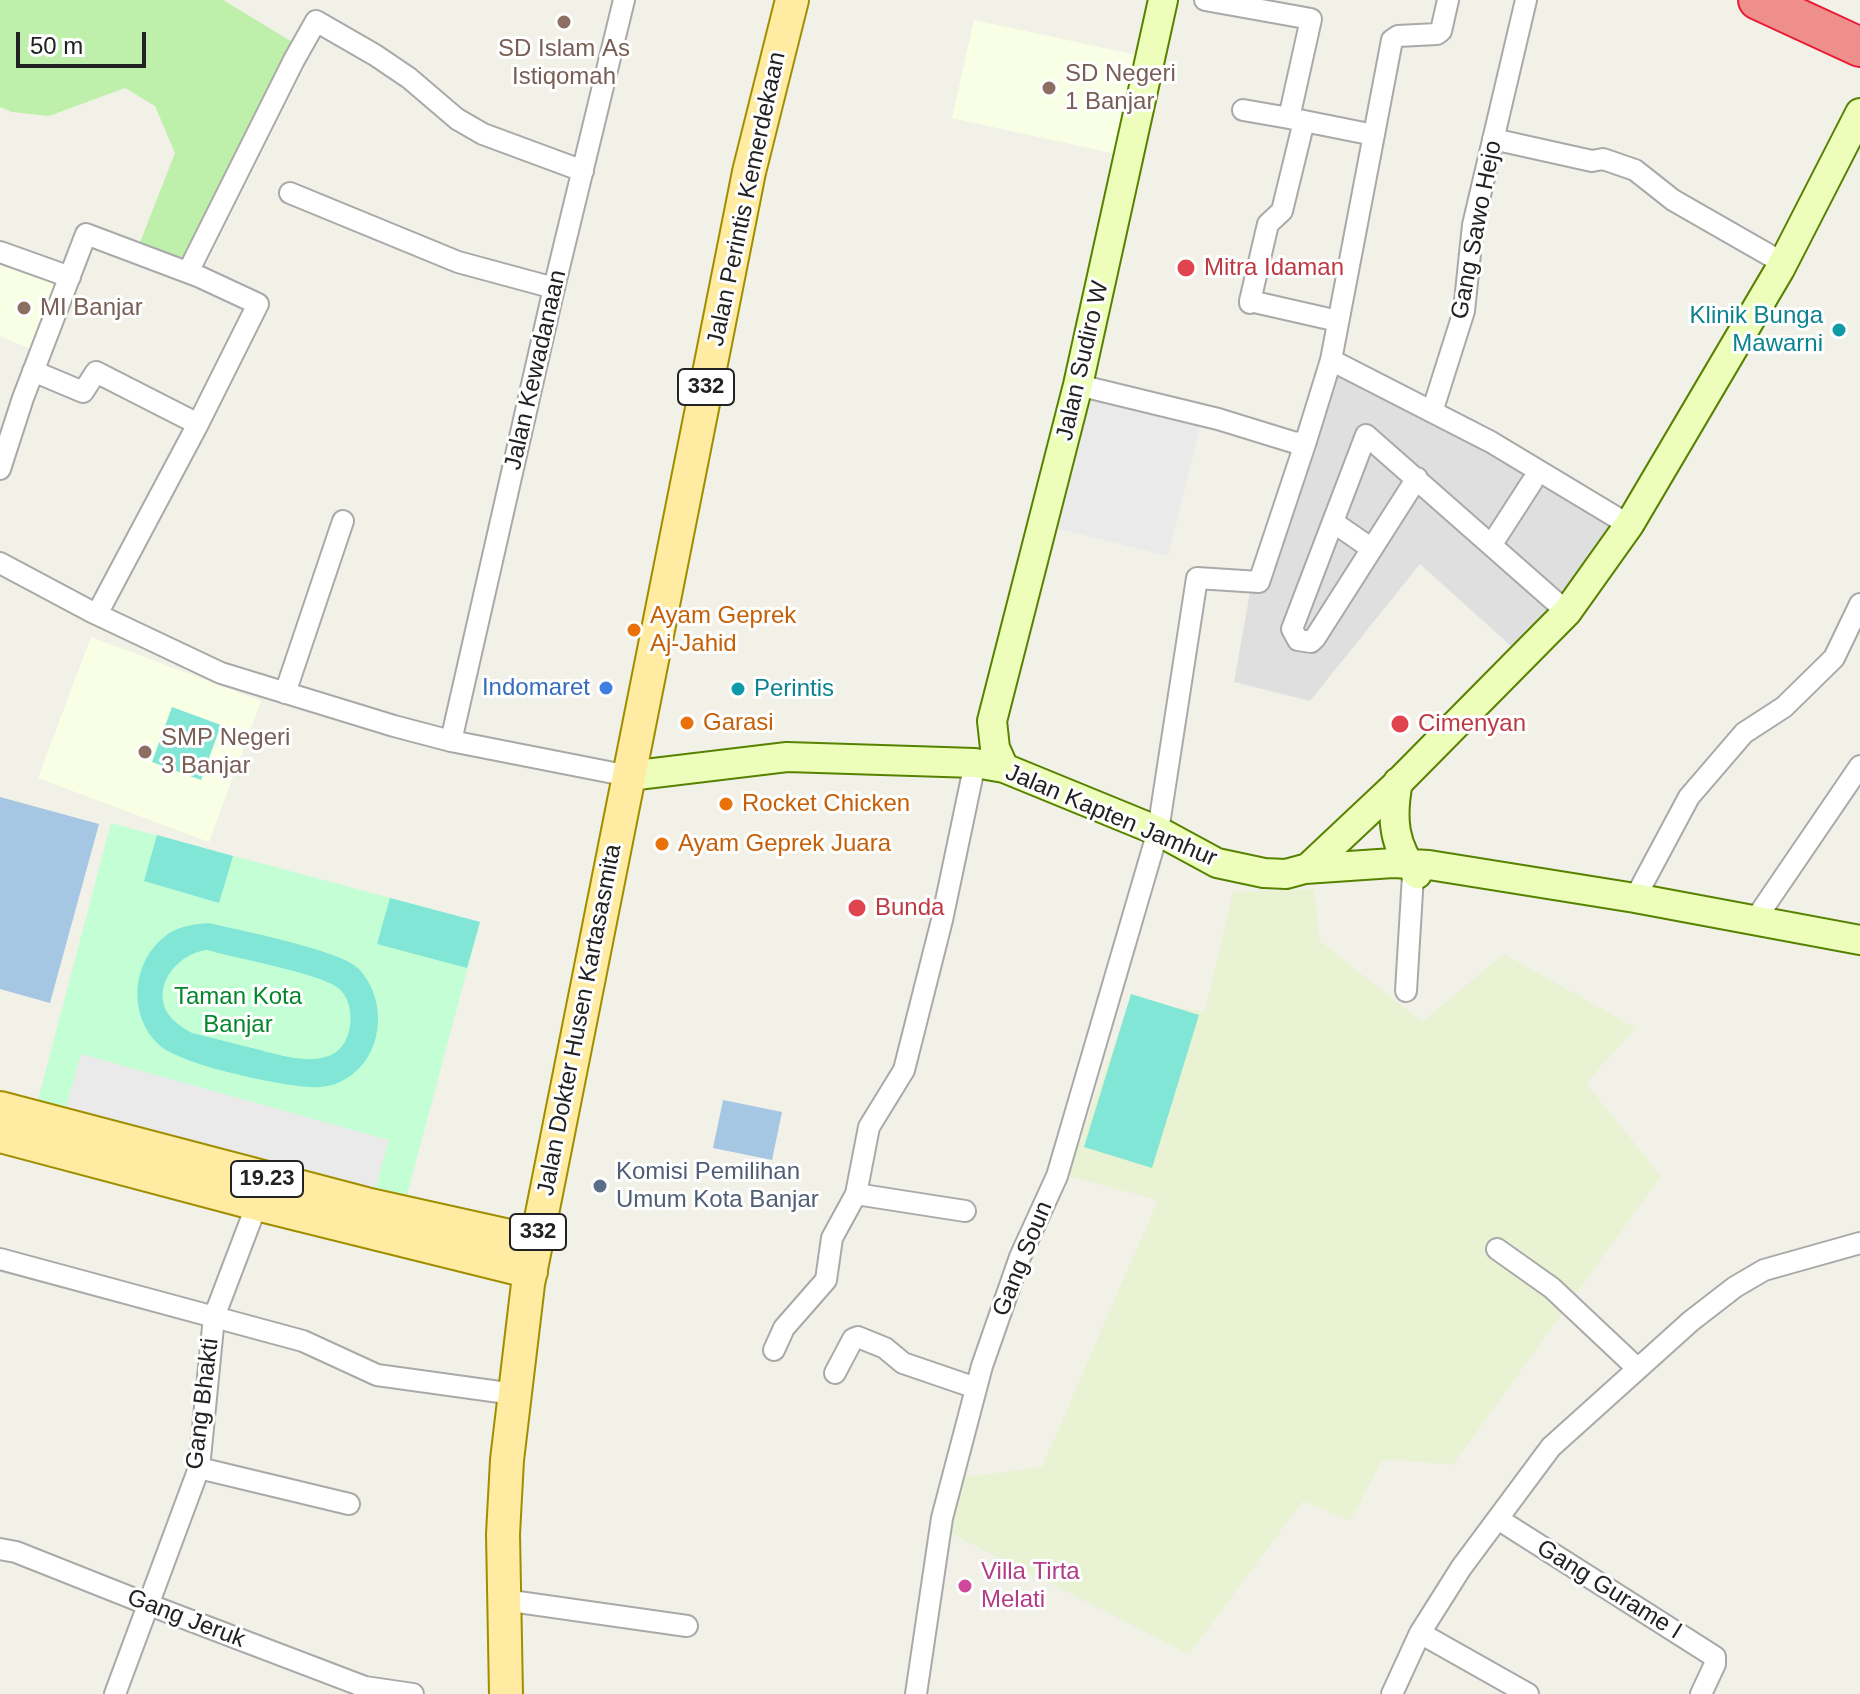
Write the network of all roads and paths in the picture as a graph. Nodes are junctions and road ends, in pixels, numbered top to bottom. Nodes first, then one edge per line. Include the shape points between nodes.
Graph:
1 (624, 0) edge
2 (792, 0) edge
3 (1163, 0) edge
4 (1205, 0) edge
5 (1448, 0) edge
6 (1526, 0) edge
7 (1758, 0) edge
8 (1860, 47) edge
9 (1243, 110) dead end
10 (1860, 113) edge
11 (1296, 120) junction
12 (1374, 135) junction
13 (1493, 139) junction
14 (583, 171) junction
15 (290, 193) dead end
16 (0, 252) edge
17 (1783, 263) junction
18 (188, 272) junction
19 (70, 277) junction
20 (554, 288) junction
21 (1338, 321) junction
22 (1331, 360) junction
23 (33, 371) junction
24 (1078, 385) junction
25 (1432, 412) junction
26 (198, 424) junction
27 (1306, 441) junction
28 (0, 469) edge
29 (1417, 478) junction
30 (1532, 482) dead end
31 (343, 521) dead end
32 (1333, 522) junction
33 (1629, 525) junction
34 (1492, 544) junction
35 (1372, 549) junction
36 (0, 563) edge
37 (1860, 604) edge
38 (1567, 612) junction
39 (97, 614) junction
40 (285, 693) junction
41 (992, 721) junction
42 (451, 741) junction
43 (966, 763) junction
44 (1860, 766) edge
45 (1004, 768) junction
46 (629, 776) junction
47 (1398, 782) junction
48 (1158, 831) junction
49 (1315, 862) junction
50 (1405, 870) junction
51 (1635, 898) junction
52 (1755, 920) junction
53 (1860, 940) edge
54 (1860, 957) edge
55 (1406, 991) dead end
56 (0, 1108) edge
57 (0, 1136) edge
58 (85, 1144) junction
59 (549, 1180) junction
60 (856, 1194) junction
61 (257, 1204) junction
62 (965, 1211) dead end
63 (473, 1242) junction
64 (1860, 1243) edge
65 (1497, 1249) dead end
66 (534, 1257) junction
67 (0, 1259) edge
68 (214, 1317) junction
69 (523, 1320) junction
70 (774, 1350) dead end
71 (1638, 1369) junction
72 (835, 1373) dead end
73 (976, 1388) junction
74 (514, 1394) junction
75 (199, 1468) junction
76 (349, 1504) dead end
77 (1498, 1519) junction
78 (0, 1549) edge
79 (504, 1600) junction
80 (147, 1604) junction
81 (687, 1626) dead end
82 (1420, 1633) junction
83 (365, 1690) edge
84 (115, 1694) edge
85 (413, 1694) edge
86 (506, 1694) edge
87 (916, 1694) edge
88 (1392, 1694) edge
89 (1528, 1694) edge
90 (1701, 1694) edge

1 - 14 street, Jalan Kewadanaan
2 - 46 main road, Jalan Perintis Kemerdekaan / 332 via 749,172
3 - 24 street, Jalan Sudiro W
4 - 11 street via 1311,19
5 - 12 street via 1437,34 1392,40
6 - 13 street, Gang Sawo Hejo
7 - 8 highway
9 - 11 street
10 - 17 street
11 - 12 street
11 - 21 street via 1282,211 1268,224 1250,302
12 - 21 street
13 - 17 street via 1635,170 1673,200
13 - 25 street, Gang Sawo Hejo via 1473,225 1464,311
14 - 18 street via 483,134 409,78 316,21
14 - 20 street, Jalan Kewadanaan
15 - 20 street via 458,262
16 - 19 street
17 - 33 street
18 - 19 street via 88,233
18 - 26 street via 258,304
19 - 23 street
20 - 42 street, Jalan Kewadanaan
21 - 22 street
22 - 25 street
22 - 27 street
23 - 26 street via 83,392 96,372
23 - 28 street
24 - 27 street via 1296,443
24 - 41 street, Jalan Sudiro W
25 - 33 street
26 - 39 street
27 - 48 street, Gang Soun via 1259,582 1197,578
29 - 32 street via 1366,435
29 - 34 street
29 - 35 street
30 - 34 street
31 - 40 street
32 - 35 street
32 - 35 street via 1292,629 1298,640 1315,638
33 - 38 street
34 - 38 street
36 - 39 street
37 - 51 street via 1834,658 1784,707 1744,733 1689,797
38 - 47 street
39 - 40 street via 221,673
40 - 42 street
41 - 43 street
41 - 45 street
42 - 46 street
43 - 45 street, Jalan Kapten Jamhur
43 - 46 street, Jalan Kapten Jamhur via 787,757
43 - 60 street via 942,920 904,1070 869,1127
44 - 52 street
45 - 48 street, Jalan Kapten Jamhur
46 - 59 main road, Jalan Dokter Husen Kartasasmita / 332
47 - 49 street
47 - 50 street via 1395,832
48 - 49 street, Jalan Kapten Jamhur via 1217,863 1264,873 1286,874
48 - 73 street, Gang Soun via 1057,1176 1020,1257
49 - 50 street, Jalan Kapten Jamhur
50 - 51 street, Jalan Kapten Jamhur
50 - 54 street, Jalan Kapten Jamhur via 1495,893
50 - 55 street
51 - 52 street, Jalan Kapten Jamhur
52 - 53 street, Jalan Kapten Jamhur
56 - 58 main road, 19.23
57 - 58 main road, 19.23
58 - 61 main road, 19.23
58 - 63 main road, 19.23 via 366,1204
59 - 63 main road via 519,1213
59 - 66 main road, Jalan Dokter Husen Kartasasmita / 332
60 - 62 street
60 - 70 street via 832,1238 826,1280 784,1328
61 - 63 main road, 19.23
61 - 68 street, Gang Bhakti
63 - 66 main road, 19.23
63 - 69 main road
64 - 71 street via 1764,1270 1735,1287
65 - 71 street via 1552,1288
66 - 69 main road, Jalan Dokter Husen Kartasasmita / 332
67 - 68 street
68 - 74 street via 303,1341 377,1375
68 - 75 street, Gang Bhakti
69 - 74 main road, Jalan Dokter Husen Kartasasmita / 332
71 - 77 street via 1551,1447
72 - 73 street via 858,1337 903,1363
73 - 87 street, Gang Soun via 942,1518
74 - 79 main road, Jalan Dokter Husen Kartasasmita / 332 via 503,1534
75 - 76 street
75 - 80 street, Gang Bhakti
77 - 82 street
77 - 90 street, Gang Gurame I via 1715,1657
78 - 80 street, Gang Jeruk
79 - 81 street
79 - 86 main road, Jalan Dokter Husen Kartasasmita / 332
80 - 83 street, Gang Jeruk
80 - 84 street, Gang Bhakti
82 - 88 street
82 - 89 street
83 - 85 street, Gang Jeruk

